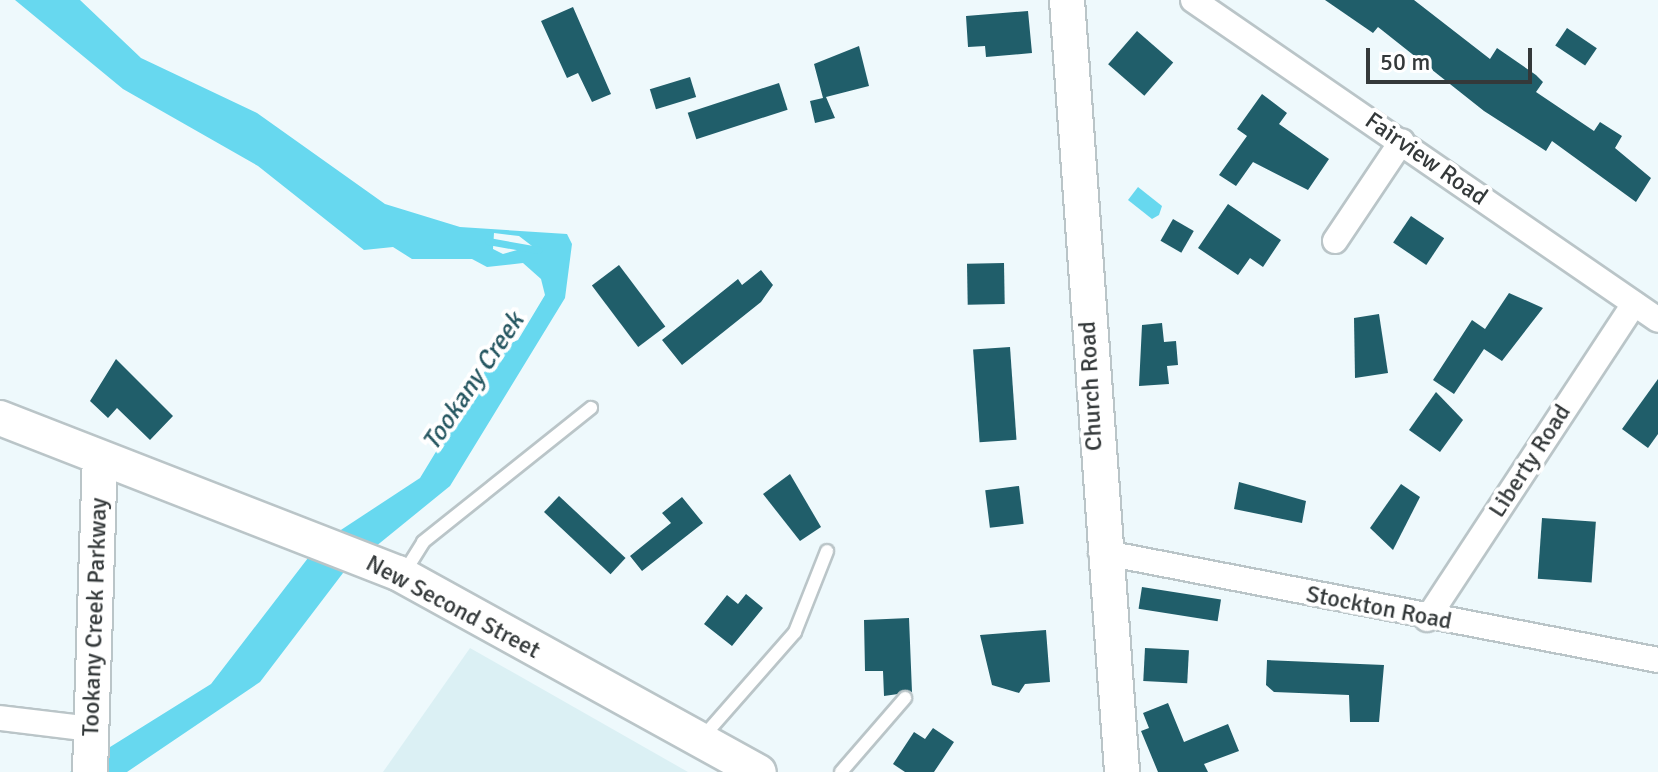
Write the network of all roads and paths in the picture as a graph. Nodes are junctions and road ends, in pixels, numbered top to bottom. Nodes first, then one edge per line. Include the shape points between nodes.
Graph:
1 (1067, 0) edge
2 (1206, 4) edge
3 (1402, 141) junction
4 (1335, 241) dead end
5 (1634, 304) junction
6 (1658, 320) edge
7 (591, 408) dead end
8 (0, 418) edge
9 (100, 462) junction
10 (827, 551) dead end
11 (1101, 552) junction
12 (400, 574) junction
13 (1427, 619) junction
14 (1658, 660) edge
15 (905, 698) dead end
16 (0, 718) edge
17 (700, 740) junction
18 (91, 749) edge
19 (759, 772) edge
20 (841, 772) edge
21 (1122, 772) edge

1 - 11 street, Church Road
2 - 3 street, Fairview Road
3 - 4 street
3 - 5 street, Fairview Road
5 - 6 street, Fairview Road
5 - 13 street, Liberty Road
7 - 12 lane via 423,542
8 - 9 street, New Second Street
9 - 12 street, New Second Street
9 - 18 street, Tookany Creek Parkway
10 - 17 lane via 795,632
11 - 13 street, Stockton Road
11 - 21 street, Church Road
12 - 17 street, New Second Street
13 - 14 street, Stockton Road
15 - 20 lane
16 - 18 street
17 - 19 street, New Second Street

